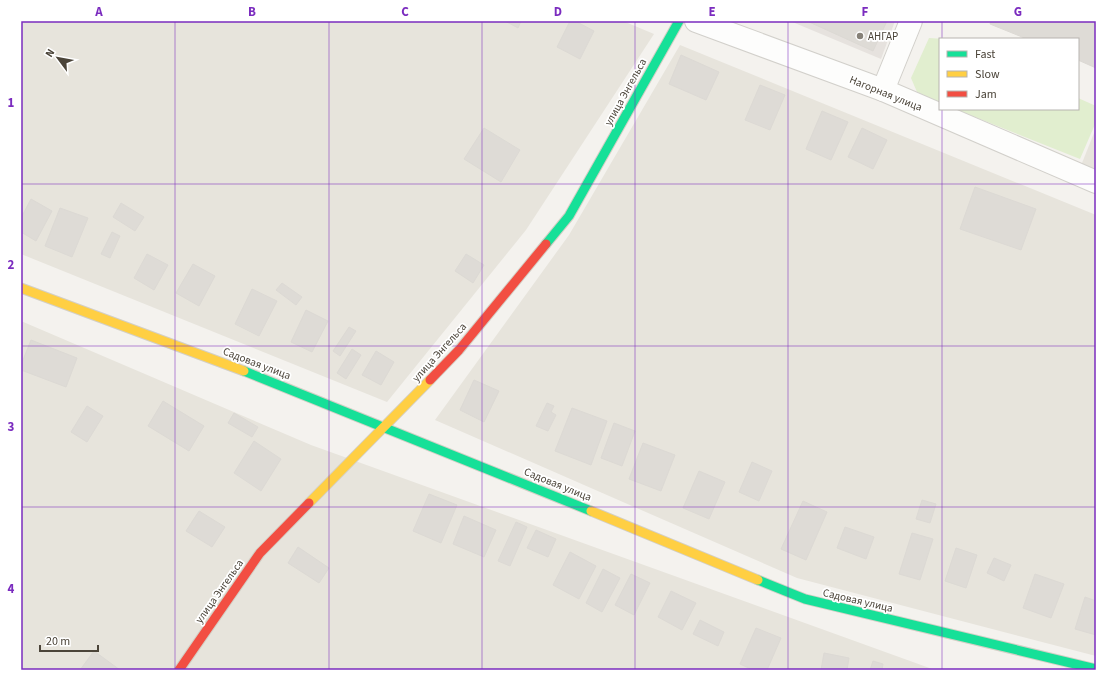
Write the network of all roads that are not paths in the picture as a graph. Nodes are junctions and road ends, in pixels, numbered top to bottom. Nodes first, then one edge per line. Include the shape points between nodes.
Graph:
1 (679, 21) edge
2 (696, 21) edge
3 (911, 21) edge
4 (883, 90) junction
5 (1096, 182) edge
6 (21, 288) edge
7 (385, 426) junction
8 (1096, 669) edge
9 (179, 670) edge

1 - 7 street, улица Энгельса via 569,216 459,350
2 - 4 street, Нагорная улица
3 - 4 street
4 - 5 street, Нагорная улица
6 - 7 street, Садовая улица via 215,359
7 - 8 street, Садовая улица via 805,599
7 - 9 street, улица Энгельса via 260,553

